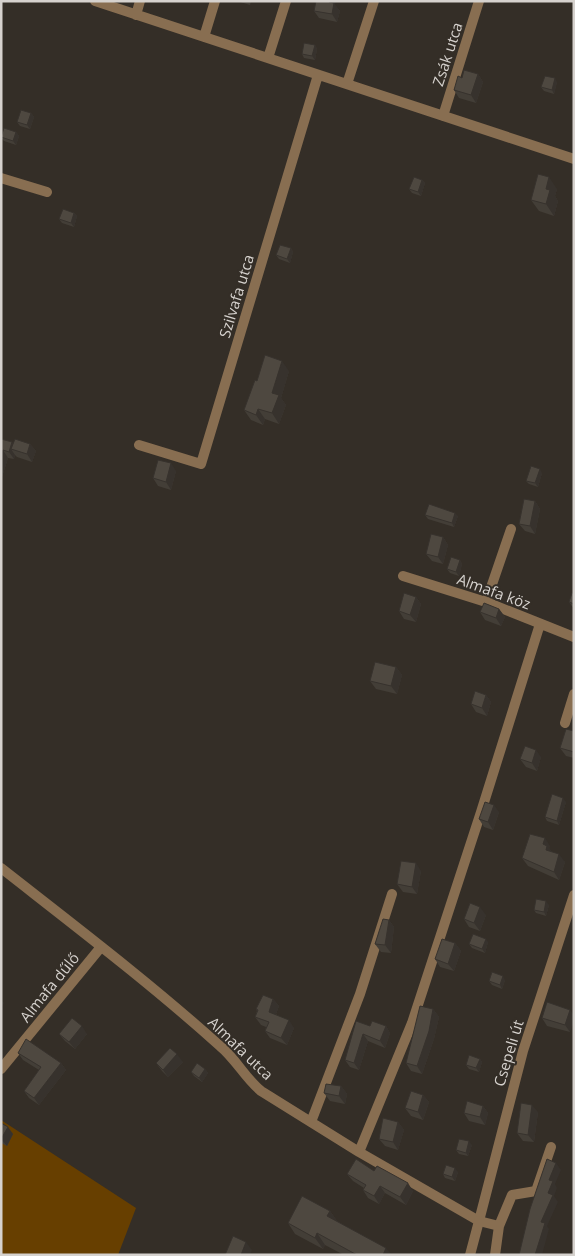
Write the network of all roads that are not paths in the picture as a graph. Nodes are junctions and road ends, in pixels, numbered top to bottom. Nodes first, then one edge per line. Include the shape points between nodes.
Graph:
1 (95, 1) edge
2 (140, 1) edge
3 (215, 1) edge
4 (286, 1) edge
5 (374, 1) edge
6 (479, 1) edge
7 (136, 15) junction
8 (204, 37) junction
9 (268, 58) junction
10 (318, 75) junction
11 (346, 84) junction
12 (443, 116) junction
13 (574, 159) edge
14 (1, 178) edge
15 (47, 192) dead end
16 (139, 445) dead end
17 (511, 528) dead end
18 (403, 576) dead end
19 (486, 602) junction
20 (540, 624) junction
21 (574, 637) edge
22 (574, 694) edge
23 (565, 723) dead end
24 (1, 868) edge
25 (392, 894) dead end
26 (574, 895) edge
27 (101, 947) junction
28 (1, 1069) edge
29 (311, 1122) junction
30 (551, 1147) dead end
31 (359, 1152) junction
32 (478, 1222) junction
33 (498, 1226) junction
34 (470, 1255) edge
35 (495, 1255) edge

1 - 7 street
2 - 7 street
3 - 8 street
4 - 9 street
5 - 11 street
6 - 12 street, Zsák utca
7 - 8 street
8 - 9 street
9 - 10 street
10 - 11 street
10 - 16 street, Szilvafa utca via 201,464
11 - 12 street
12 - 13 street
14 - 15 street
17 - 19 street
18 - 19 street, Almafa köz
19 - 20 street, Almafa köz
20 - 21 street, Almafa köz
20 - 31 street via 412,1023
22 - 23 street
24 - 27 street, Almafa utca
25 - 29 street via 360,994
26 - 32 street, Csepeli út via 523,1051
27 - 28 street, Almafa dűlő
27 - 29 street, Almafa utca via 222,1047 250,1081
29 - 31 street, Almafa utca
30 - 33 street via 536,1191 512,1195
31 - 32 street, Almafa utca
32 - 33 street, Almafa utca
32 - 34 street, Csepeli út
33 - 35 street

